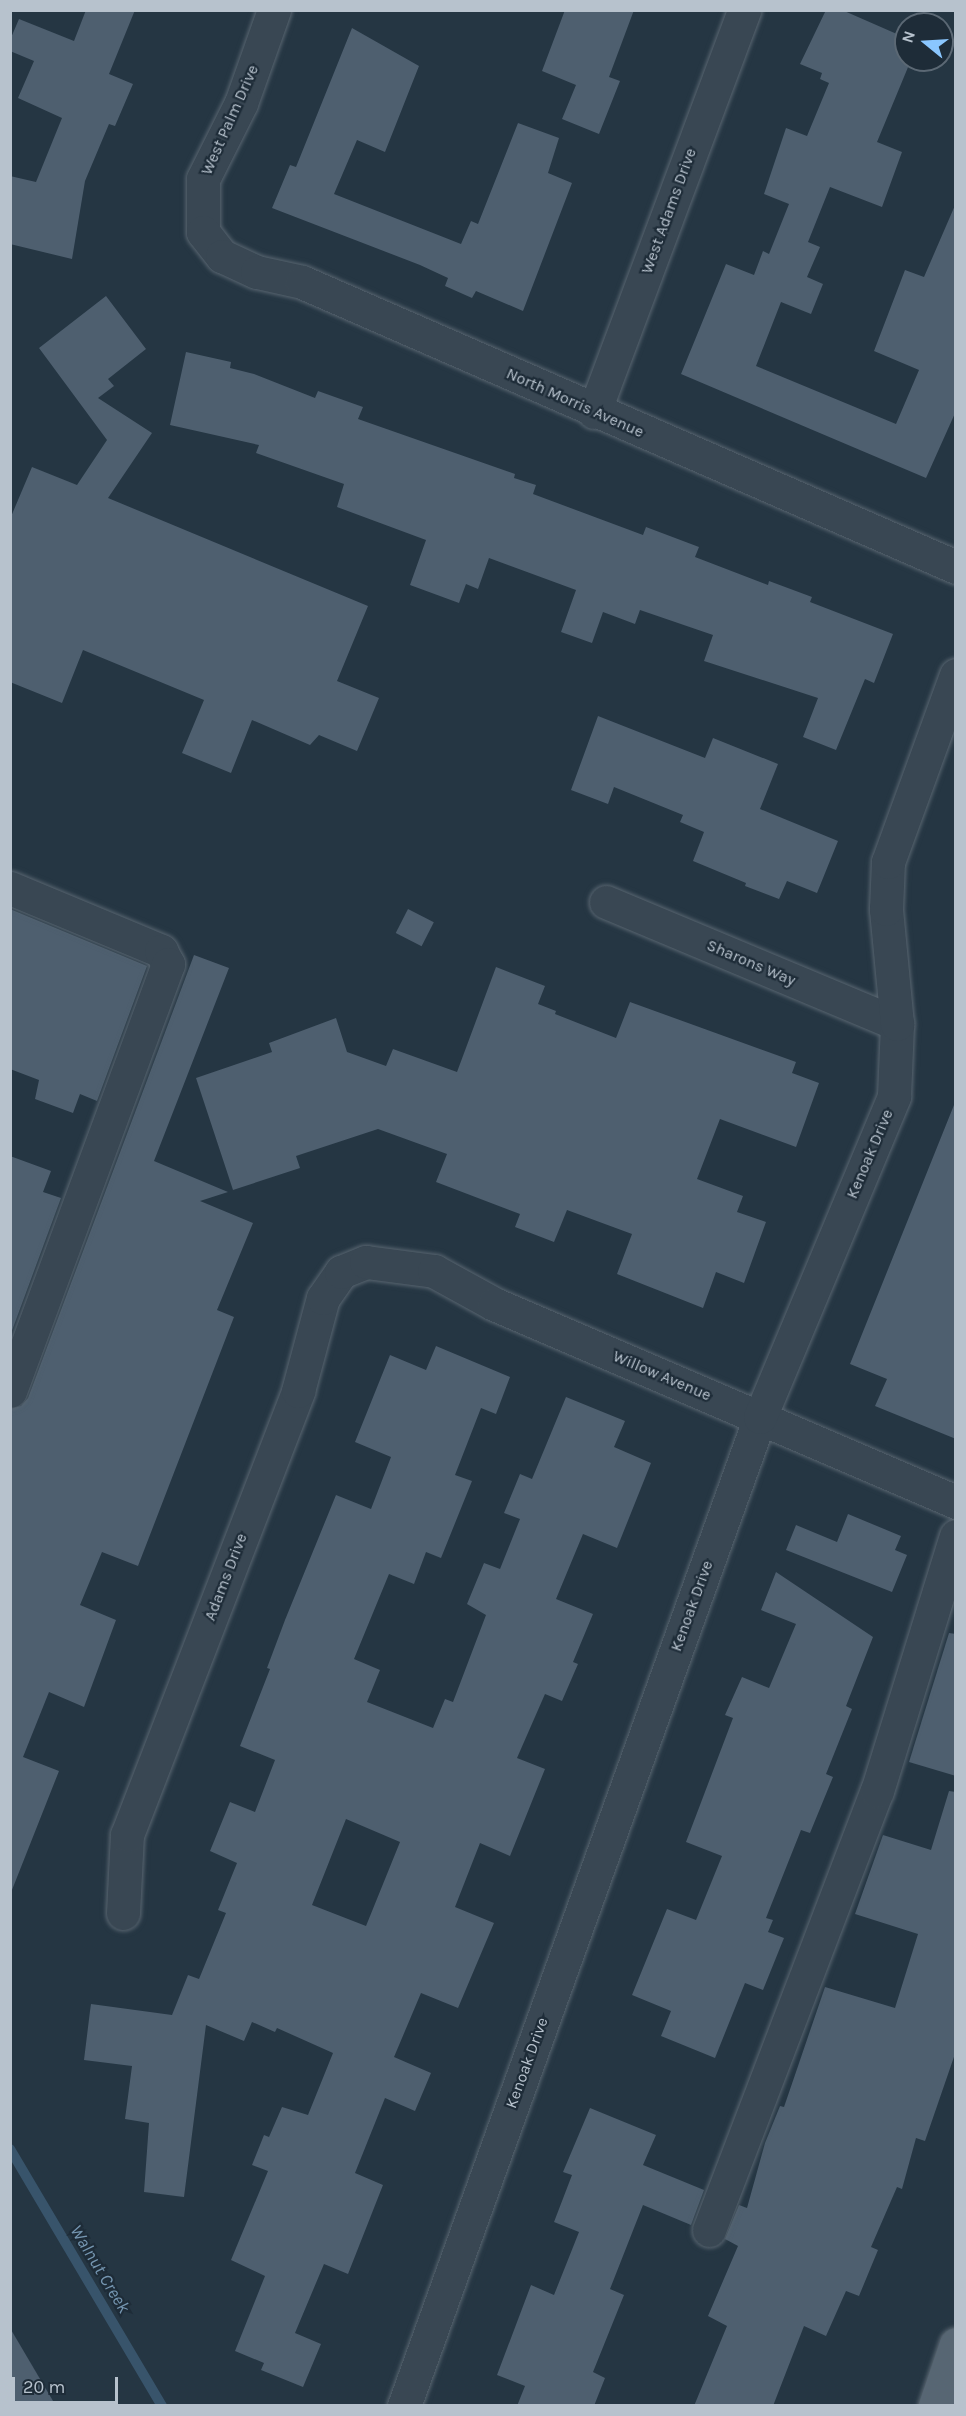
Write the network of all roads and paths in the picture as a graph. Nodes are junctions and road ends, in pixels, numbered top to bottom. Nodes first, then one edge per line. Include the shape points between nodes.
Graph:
1 (274, 10) edge
2 (744, 10) edge
3 (203, 232) joint
4 (594, 412) junction
5 (956, 567) edge
6 (956, 675) edge
7 (10, 888) edge
8 (606, 902) dead end
9 (897, 1024) junction
10 (366, 1262) joint
11 (10, 1390) edge
12 (760, 1417) junction
13 (956, 1502) edge
14 (956, 1536) edge
15 (123, 1913) dead end
16 (709, 2230) dead end
17 (956, 2344) edge
18 (404, 2406) edge
19 (935, 2406) edge

1 - 3 street, West Palm Drive via 241,103 203,179
2 - 4 street, West Adams Drive
3 - 4 street, North Morris Avenue via 222,256 257,272 302,282
4 - 5 street, North Morris Avenue
6 - 9 street, Kenoak Drive via 888,862 886,909
7 - 11 street via 161,951 168,964
8 - 9 street, Sharons Way
9 - 12 street, Kenoak Drive via 894,1096
10 - 12 street, Willow Avenue via 434,1271 494,1304
10 - 15 street, Adams Drive via 341,1272 323,1298 298,1391 127,1835
12 - 13 street, Willow Avenue
12 - 18 street, Kenoak Drive
14 - 16 street via 876,1791
17 - 19 main road

